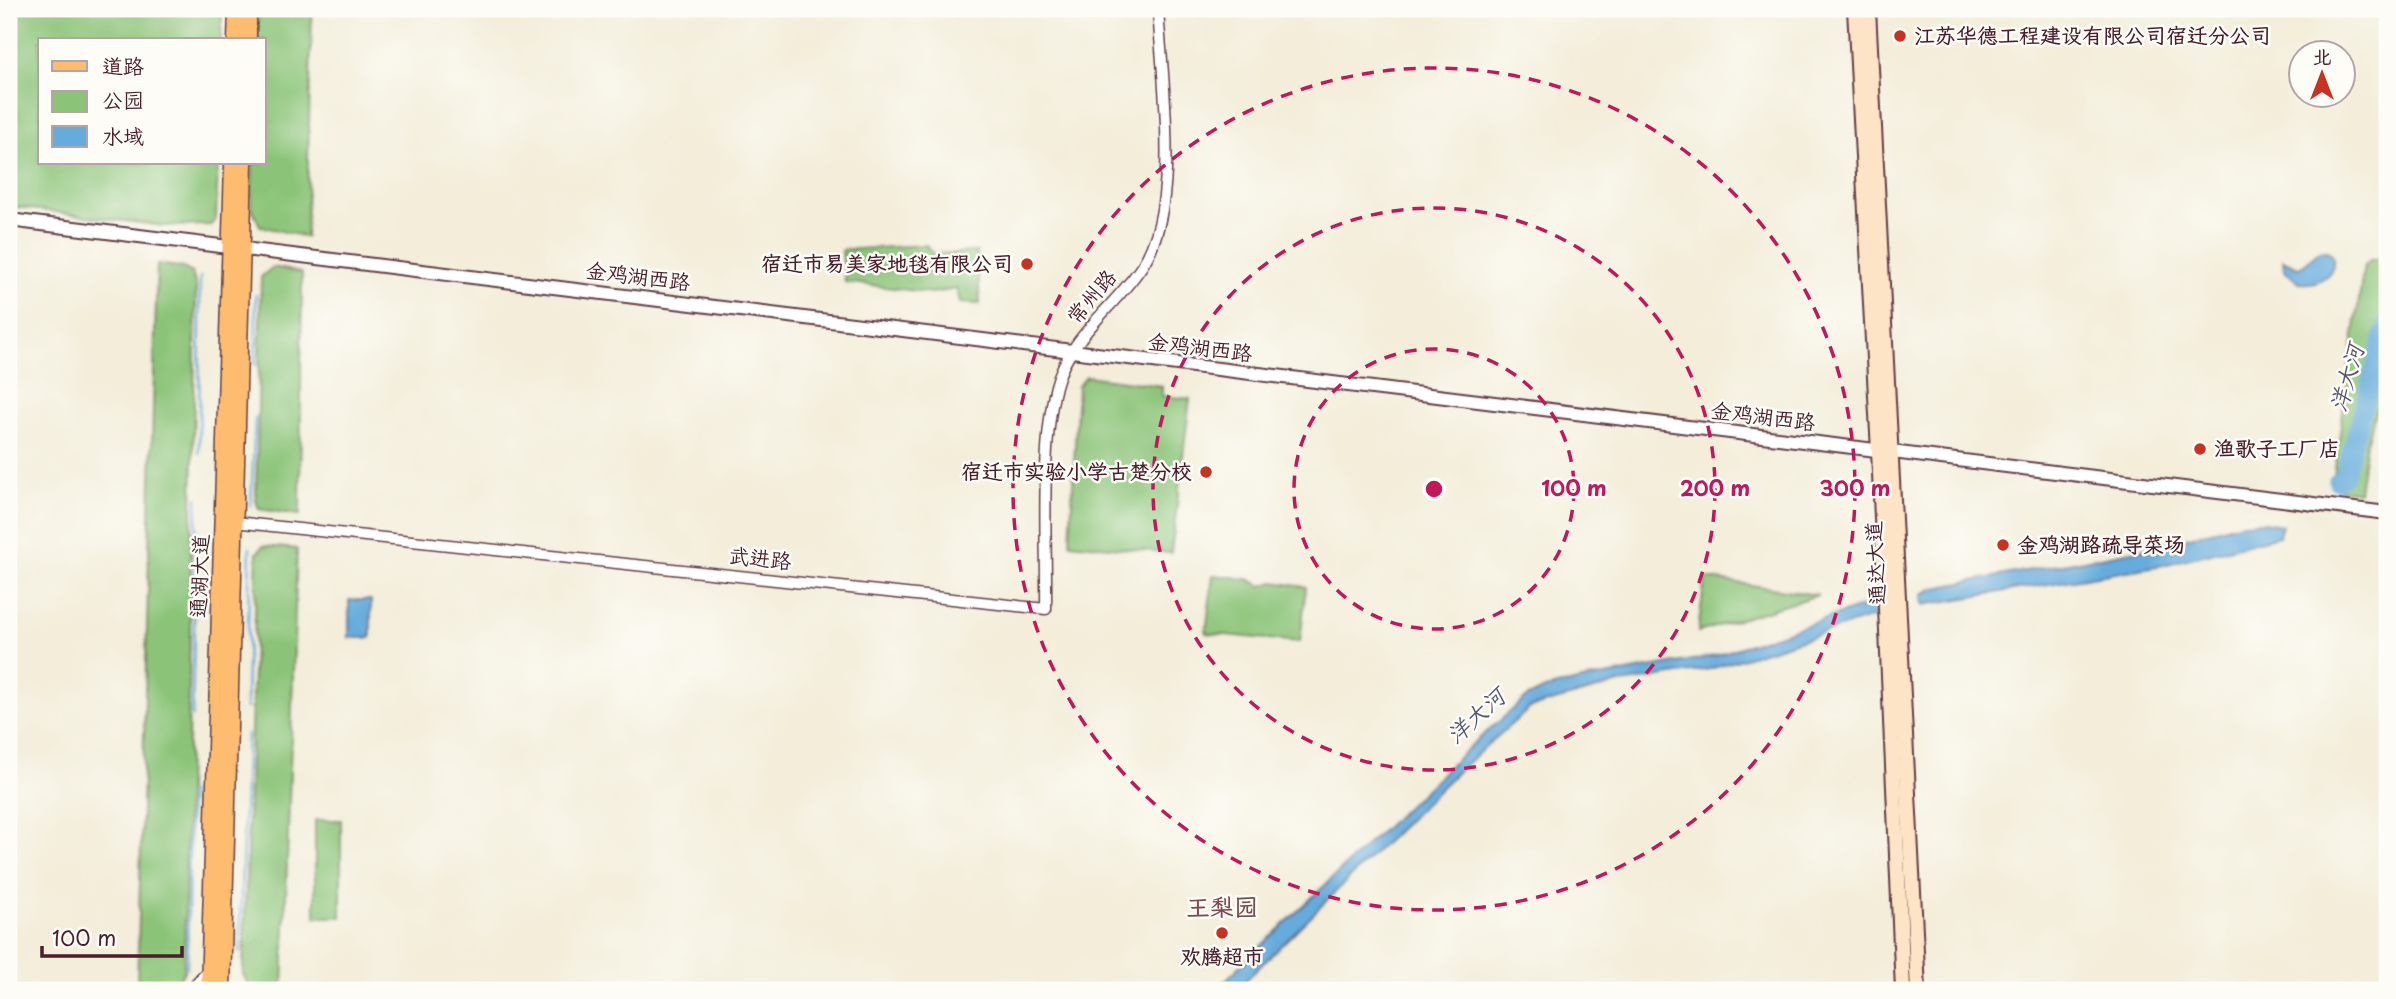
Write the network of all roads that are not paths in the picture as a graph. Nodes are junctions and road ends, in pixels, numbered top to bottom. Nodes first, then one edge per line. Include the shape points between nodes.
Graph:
1 (237, 9) edge
2 (248, 9) edge
3 (1158, 9) edge
4 (1855, 9) edge
5 (1868, 9) edge
6 (236, 38) edge
7 (247, 38) edge
8 (233, 164) edge
9 (244, 164) edge
10 (9, 220) edge
11 (236, 246) junction
12 (1070, 352) junction
13 (1885, 452) junction
14 (2387, 513) edge
15 (235, 522) junction
16 (1046, 609) joint
17 (216, 970) junction
18 (192, 990) edge
19 (209, 990) edge
20 (222, 990) edge
21 (230, 990) edge
22 (1903, 990) edge
23 (1918, 990) edge

1 - 6 main road
2 - 7 main road
3 - 12 street, 常州路 via 1167,164 1162,214 1144,263
4 - 13 main road, 通达大道
5 - 13 main road, 通达大道
8 - 11 main road, 通湖大道
9 - 11 main road, 通湖大道
10 - 11 street, 金鸡湖西路
11 - 12 street, 金鸡湖西路
11 - 15 main road, 通湖大道
11 - 17 main road, 通湖大道
12 - 13 street, 金鸡湖西路
12 - 16 street, 常州路 via 1056,383 1049,424
13 - 14 street, 金鸡湖西路
13 - 22 main road, 通达大道
13 - 23 main road, 通达大道
15 - 16 street, 武进路
15 - 17 main road, 通湖大道
17 - 18 street
17 - 19 main road, 通湖大道
17 - 20 main road, 通湖大道
17 - 21 street

